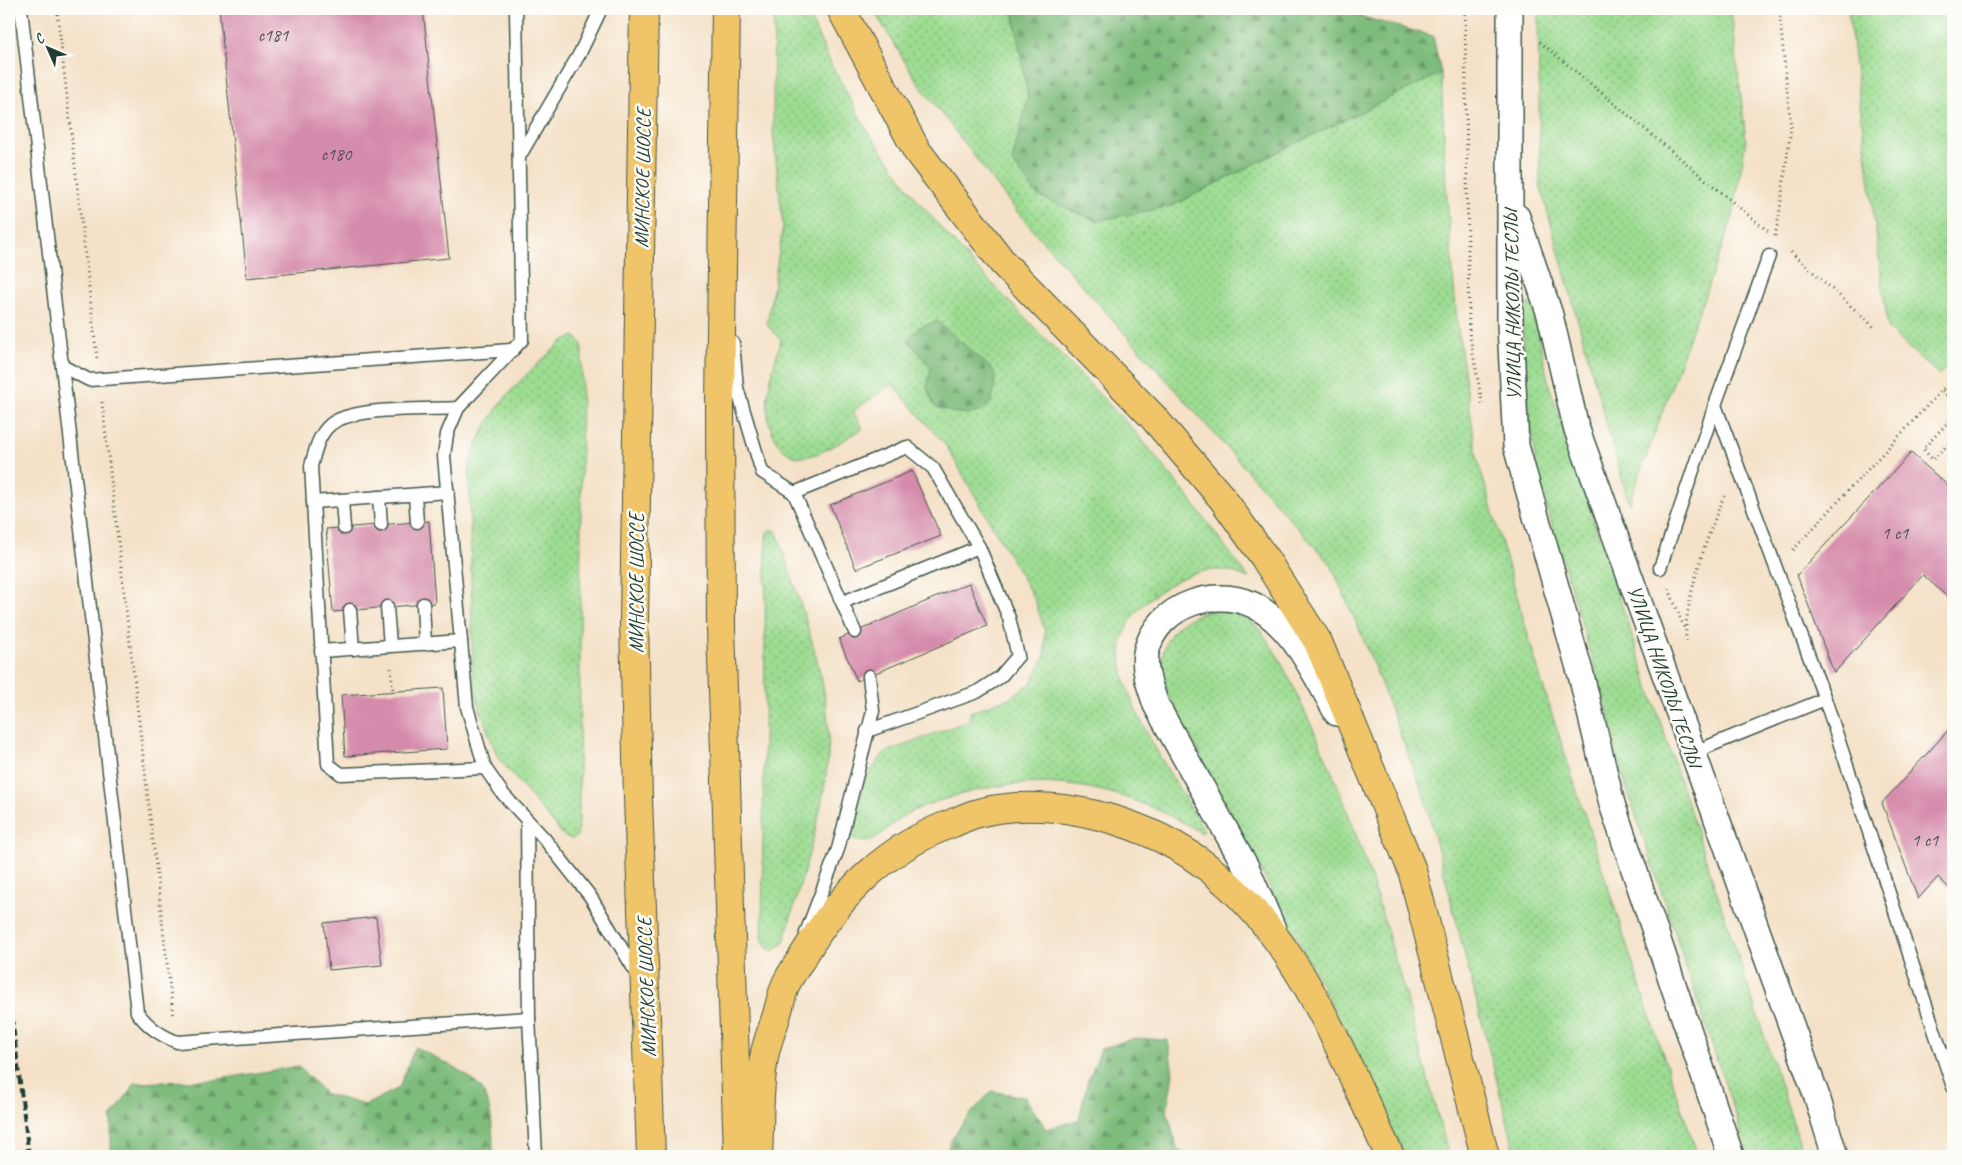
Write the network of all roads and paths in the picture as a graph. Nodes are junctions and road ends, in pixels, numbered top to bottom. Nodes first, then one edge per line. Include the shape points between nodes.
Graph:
1 (21, 9) edge
2 (57, 9) edge
3 (516, 9) edge
4 (602, 9) edge
5 (644, 9) edge
6 (726, 9) edge
7 (841, 9) edge
8 (1510, 9) edge
9 (1779, 9) edge
10 (1538, 41) dead end
11 (519, 158) junction
12 (1509, 196) junction
13 (722, 221) junction
14 (1774, 237) junction
15 (1781, 243) dead end
16 (1788, 249) dead end
17 (1769, 256) dead end
18 (1874, 327) dead end
19 (511, 350) junction
20 (62, 366) junction
21 (1953, 378) edge
22 (99, 380) junction
23 (1942, 391) junction
24 (1953, 401) edge
25 (1715, 405) junction
26 (458, 408) junction
27 (1953, 417) edge
28 (1953, 439) edge
29 (1737, 465) junction
30 (448, 492) junction
31 (794, 494) junction
32 (415, 495) junction
33 (379, 497) junction
34 (342, 500) junction
35 (313, 502) junction
36 (416, 522) dead end
37 (381, 525) dead end
38 (344, 528) dead end
39 (979, 547) junction
40 (1660, 568) joint
41 (1776, 568) junction
42 (843, 602) junction
43 (422, 604) dead end
44 (387, 607) dead end
45 (350, 610) dead end
46 (1685, 630) junction
47 (855, 632) dead end
48 (461, 641) junction
49 (426, 644) junction
50 (390, 646) junction
51 (1686, 648) dead end
52 (353, 649) junction
53 (321, 651) junction
54 (869, 676) dead end
55 (1825, 699) junction
56 (867, 731) junction
57 (1692, 753) junction
58 (485, 768) junction
59 (1377, 783) junction
60 (527, 820) junction
61 (1277, 937) junction
62 (786, 984) junction
63 (646, 990) junction
64 (529, 1018) junction
65 (177, 1042) junction
66 (1953, 1086) edge
67 (536, 1156) edge
68 (651, 1156) edge
69 (738, 1156) edge
70 (758, 1156) edge
71 (1390, 1156) edge
72 (1485, 1156) edge
73 (1731, 1156) edge
74 (1834, 1156) edge

1 - 20 lane
2 - 22 path
3 - 11 lane
4 - 11 lane
5 - 63 main road, МИНСКОЕ ШОССЕ via 634,621
6 - 13 main road
7 - 59 main road via 917,151 997,256 1152,416 1222,498 1264,557 1318,642
8 - 12 street
9 - 14 path via 1791,128
10 - 14 path
11 - 19 lane via 522,340
12 - 57 street, УЛИЦА НИКОЛЫ ТЕСЛЫ via 1550,315 1576,427
12 - 73 street, УЛИЦА НИКОЛЫ ТЕСЛЫ via 1510,324 1516,446 1581,675 1612,804
13 - 31 lane via 737,388 762,472
13 - 69 main road via 721,628
14 - 15 path
16 - 18 path
17 - 25 lane
19 - 22 lane
19 - 26 lane
20 - 22 lane via 89,380
20 - 65 lane via 137,1012 147,1025
21 - 23 path
22 - 65 path
23 - 24 path
23 - 41 path
25 - 29 lane
25 - 40 lane
26 - 30 lane via 444,456
26 - 35 lane via 355,413 330,424 318,441 311,466
27 - 28 path via 1923,449 1933,460
29 - 41 lane
29 - 46 path via 1716,514 1696,576
30 - 32 lane
30 - 48 lane
31 - 39 lane via 908,447 933,468
31 - 42 lane
32 - 33 lane
32 - 36 lane
33 - 34 lane
33 - 37 lane
34 - 35 lane
34 - 38 lane
35 - 53 lane
39 - 42 lane
39 - 56 lane via 1009,618 1018,656 1000,677 977,692
40 - 46 path
41 - 55 lane
42 - 47 lane
43 - 49 lane
44 - 50 lane
45 - 52 lane
46 - 51 path
48 - 49 lane
48 - 58 lane via 467,707
49 - 50 lane
50 - 52 lane
52 - 53 lane
53 - 58 lane via 328,764 341,774
54 - 56 lane via 873,711
55 - 57 lane
55 - 66 lane
56 - 62 lane via 838,849
57 - 74 street, УЛИЦА НИКОЛЫ ТЕСЛЫ via 1817,1097
58 - 60 lane
59 - 61 street via 1310,665 1286,632 1263,610 1244,600 1223,596 1194,601 1173,613 1156,631 1146,653 1147,677 1156,705 1246,867
59 - 72 main road via 1412,870
60 - 63 lane via 590,896
60 - 64 lane
61 - 62 main road via 1210,869 1162,839 1117,820 1068,809 1023,808 982,812 934,830 888,856 849,892 817,934
61 - 71 main road via 1312,994
62 - 70 main road via 764,1058
63 - 68 main road, МИНСКОЕ ШОССЕ
64 - 65 lane
64 - 67 lane

